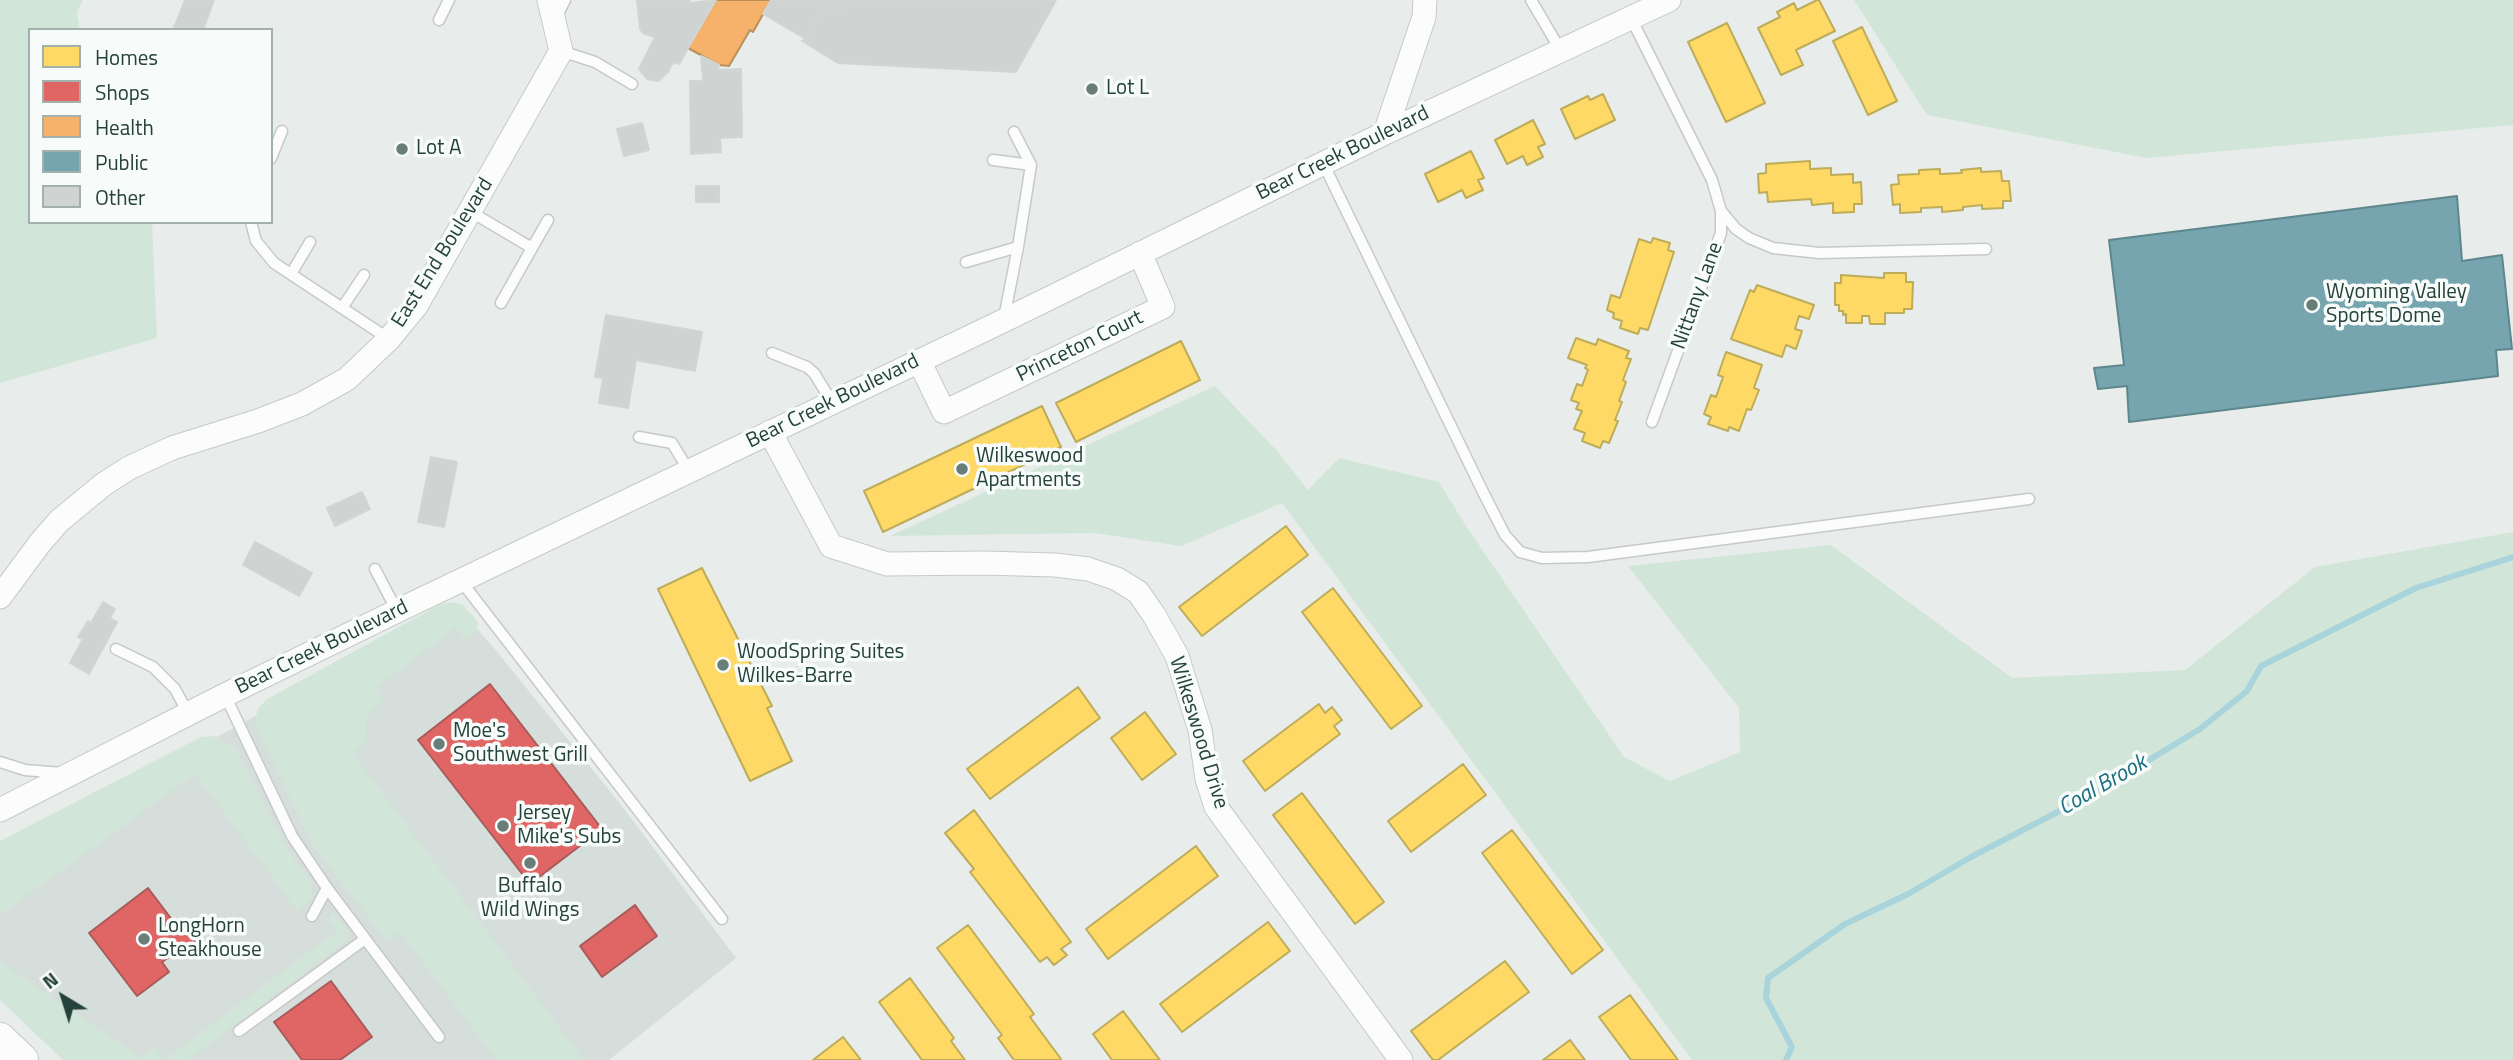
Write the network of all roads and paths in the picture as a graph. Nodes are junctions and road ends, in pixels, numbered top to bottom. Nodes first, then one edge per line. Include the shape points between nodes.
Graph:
1 (449, 0) edge
2 (1425, 0) edge
3 (1531, 0) edge
4 (1669, 0) edge
5 (557, 7) edge
6 (1631, 18) junction
7 (439, 20) dead end
8 (561, 51) junction
9 (1561, 51) junction
10 (632, 84) dead end
11 (282, 131) dead end
12 (1014, 132) dead end
13 (1385, 133) junction
14 (273, 153) edge
15 (993, 160) dead end
16 (1324, 163) junction
17 (1031, 165) junction
18 (1721, 211) junction
19 (471, 212) junction
20 (548, 220) dead end
21 (252, 224) edge
22 (310, 242) dead end
23 (1018, 247) junction
24 (532, 248) junction
25 (1986, 249) dead end
26 (1140, 253) junction
27 (966, 262) dead end
28 (291, 274) junction
29 (363, 275) dead end
30 (501, 303) dead end
31 (342, 308) junction
32 (1003, 321) junction
33 (390, 339) junction
34 (772, 353) dead end
35 (919, 360) junction
36 (832, 402) junction
37 (1652, 422) dead end
38 (771, 432) junction
39 (639, 437) dead end
40 (689, 471) junction
41 (2029, 499) dead end
42 (375, 569) dead end
43 (461, 581) junction
44 (0, 597) edge
45 (397, 611) junction
46 (117, 649) dead end
47 (225, 695) junction
48 (189, 715) junction
49 (0, 762) edge
50 (72, 773) junction
51 (0, 810) edge
52 (327, 888) junction
53 (312, 916) dead end
54 (722, 919) dead end
55 (365, 939) junction
56 (239, 1031) dead end
57 (439, 1037) dead end
58 (0, 1039) edge
59 (22, 1060) edge
60 (1401, 1060) edge

1 - 7 lane
2 - 13 street via 1424,17
3 - 9 lane
4 - 6 street, Bear Creek Boulevard
5 - 8 street
6 - 9 street, Bear Creek Boulevard
6 - 18 lane, Nittany Lane via 1712,180
8 - 10 lane via 595,62
8 - 19 street, East End Boulevard
9 - 13 street, Bear Creek Boulevard
11 - 14 lane
12 - 17 lane
13 - 16 street, Bear Creek Boulevard
15 - 17 lane
16 - 26 street, Bear Creek Boulevard
16 - 41 lane via 1484,494 1505,535 1520,552 1542,558 1588,557
17 - 23 lane
18 - 25 lane via 1736,229 1773,248 1819,253
18 - 37 lane, Nittany Lane via 1721,233
19 - 24 lane
19 - 33 street, East End Boulevard via 416,306
20 - 24 lane
21 - 28 lane via 264,253
22 - 28 lane
23 - 27 lane
23 - 32 lane
24 - 30 lane
26 - 32 street, Bear Creek Boulevard
26 - 35 street, Princeton Court via 1163,307 944,412
28 - 31 lane
29 - 31 lane
31 - 33 lane
32 - 35 street, Bear Creek Boulevard
33 - 44 street, East End Boulevard via 347,379 302,404 172,448 104,484 59,521
34 - 36 lane via 807,367
35 - 36 street, Bear Creek Boulevard
36 - 38 street, Bear Creek Boulevard
38 - 40 street, Bear Creek Boulevard
38 - 60 street, Wilkeswood Drive via 831,546 887,564 1088,569 1138,592 1177,656 1216,807
39 - 40 lane via 672,443
40 - 43 street, Bear Creek Boulevard
42 - 45 lane
43 - 45 street, Bear Creek Boulevard
43 - 54 lane
45 - 47 street, Bear Creek Boulevard
46 - 48 lane via 153,667 175,689
47 - 48 street, Bear Creek Boulevard
47 - 52 lane via 292,835
48 - 50 street, Bear Creek Boulevard
49 - 50 lane via 25,770
50 - 51 street, Bear Creek Boulevard
52 - 53 lane
52 - 55 lane
55 - 56 lane
55 - 57 lane
58 - 59 main road

